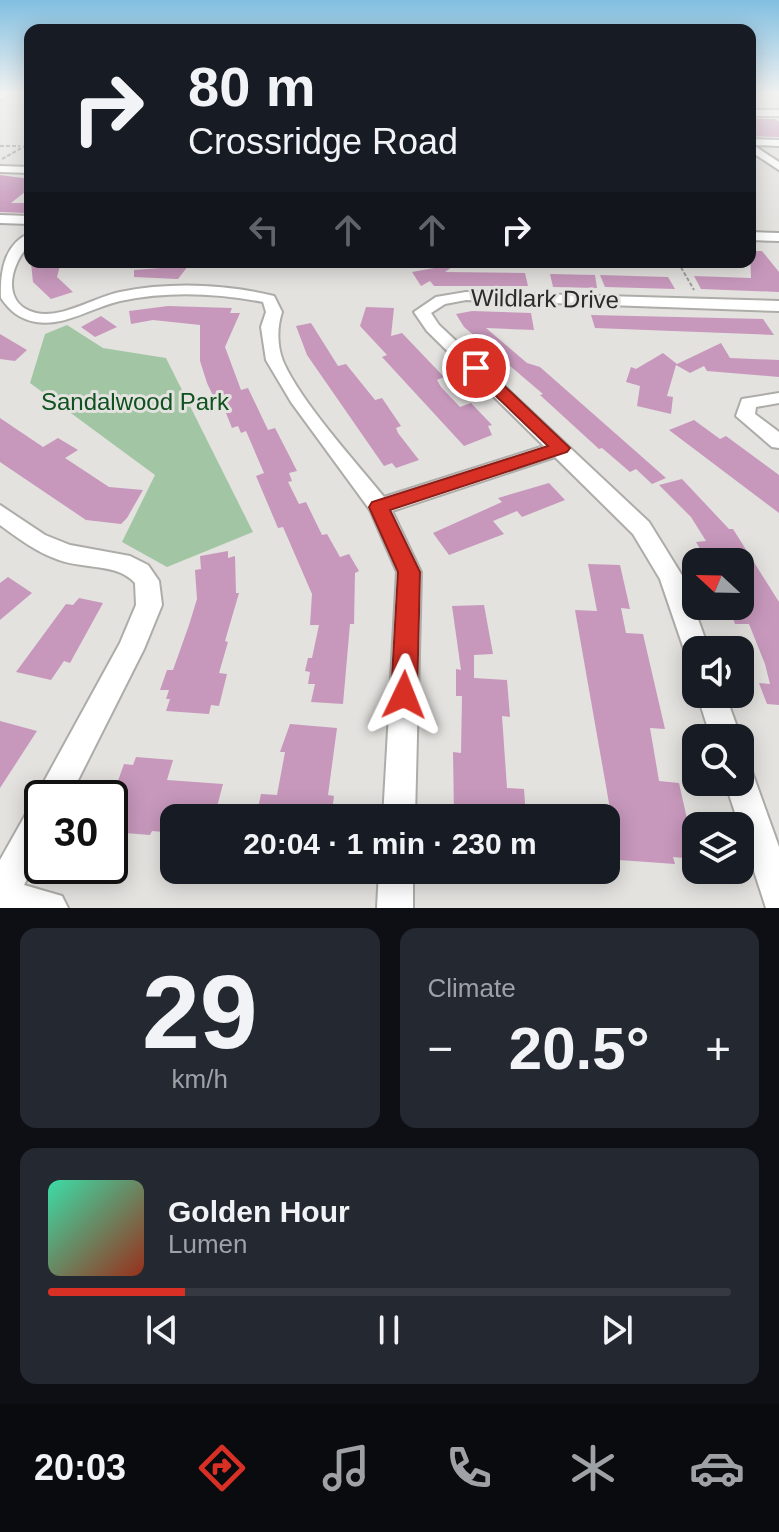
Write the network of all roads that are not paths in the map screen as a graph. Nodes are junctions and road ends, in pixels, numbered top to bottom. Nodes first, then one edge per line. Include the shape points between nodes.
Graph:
1 (779, 143) edge
2 (756, 144) edge
3 (756, 149) edge
4 (779, 167) edge
5 (0, 169) edge
6 (24, 170) edge
7 (0, 219) edge
8 (24, 220) edge
9 (756, 236) edge
10 (779, 237) edge
11 (24, 243) edge
12 (779, 306) edge
13 (779, 398) edge
14 (779, 442) edge
15 (561, 448) junction
16 (379, 507) junction
17 (0, 513) edge
18 (691, 636) edge
19 (62, 780) edge
20 (745, 796) edge
21 (400, 804) edge
22 (24, 850) edge
23 (396, 884) edge
24 (0, 896) edge
25 (779, 897) edge
26 (50, 908) edge
27 (395, 908) edge

1 - 2 street
3 - 4 street
5 - 6 street
7 - 8 street
9 - 10 street
11 - 16 street via 4,271 3,285 21,313 45,319 139,293 269,299 274,360
12 - 15 street, Wildlark Drive via 466,296 441,300 422,312
13 - 14 street via 748,403 745,416
15 - 16 street
15 - 18 street, Wildlark Drive via 641,528 671,577
16 - 21 street via 409,572
17 - 19 street via 37,541 67,554 122,563 147,581 149,605 131,649
20 - 25 street
22 - 24 street
23 - 27 street
24 - 26 street

